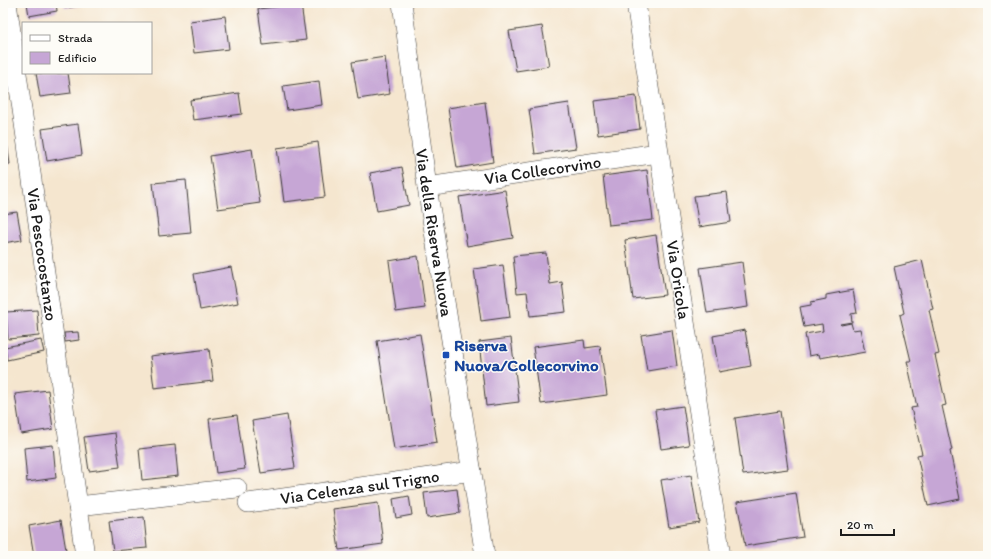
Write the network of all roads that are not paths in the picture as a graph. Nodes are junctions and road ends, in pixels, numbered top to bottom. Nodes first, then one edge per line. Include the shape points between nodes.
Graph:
1 (7, 3) edge
2 (402, 3) edge
3 (636, 3) edge
4 (658, 153) junction
5 (427, 187) junction
6 (472, 471) junction
7 (78, 506) junction
8 (85, 556) edge
9 (485, 556) edge
10 (721, 556) edge

1 - 7 street, Via Pescocostanzo
2 - 5 street, Via della Riserva Nuova
3 - 4 street, Via Oricola
4 - 5 street, Via Collecorvino
4 - 10 street, Via Oricola
5 - 6 street, Via della Riserva Nuova
6 - 7 street, Via Celenza sul Trigno via 243,495
6 - 9 street, Via della Riserva Nuova
7 - 8 street, Via Pescocostanzo

